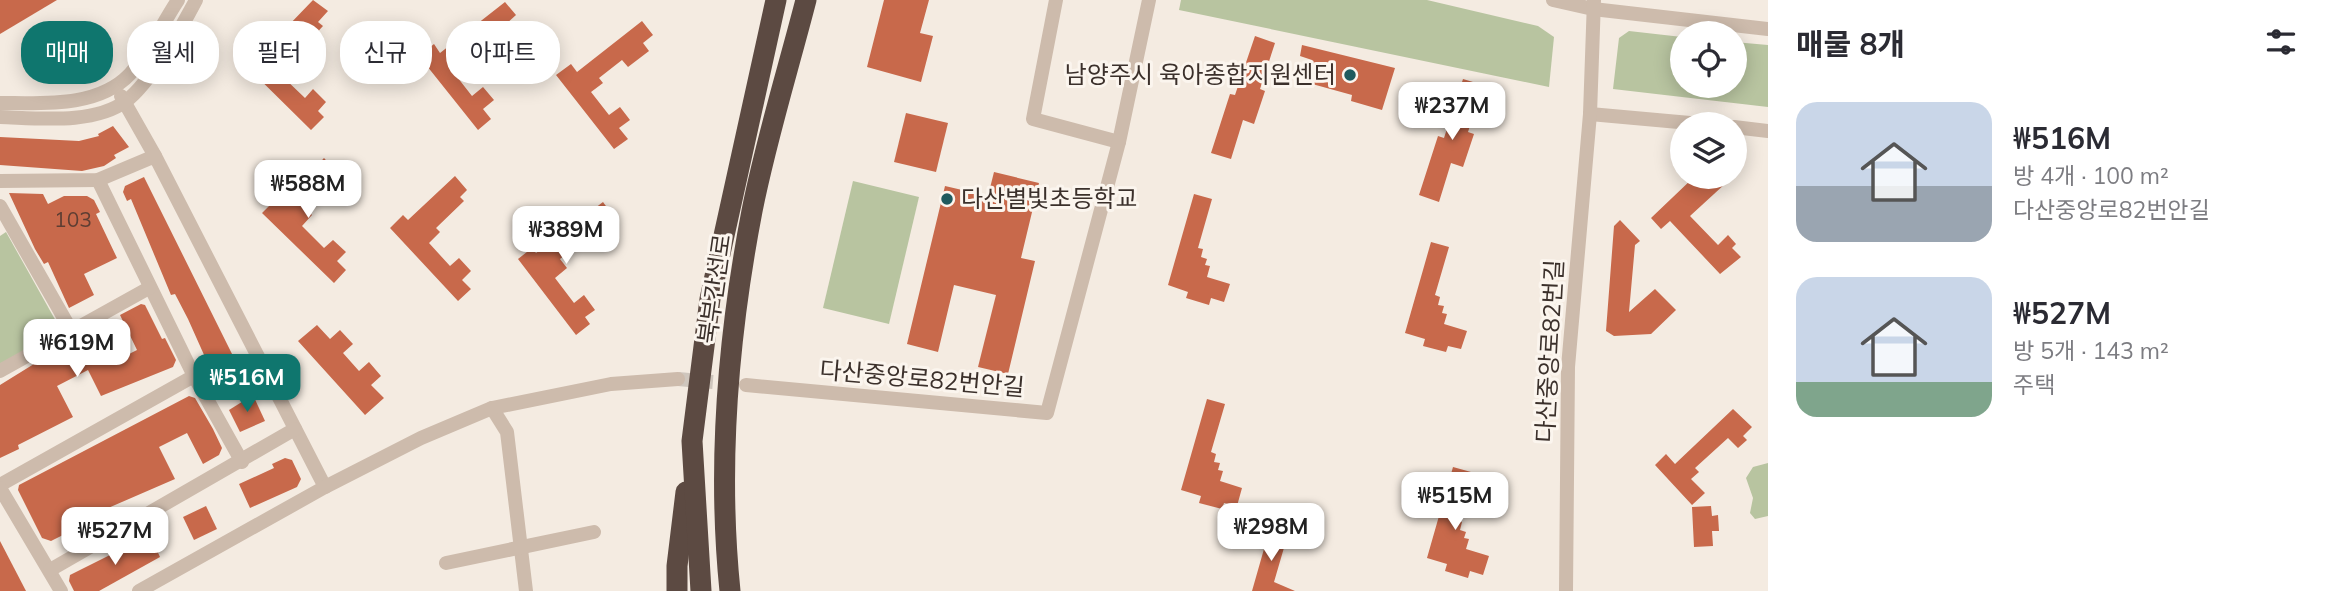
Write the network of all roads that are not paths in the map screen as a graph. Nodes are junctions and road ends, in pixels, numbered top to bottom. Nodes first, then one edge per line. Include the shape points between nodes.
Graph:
1 (178, 0) edge
2 (196, 0) edge
3 (776, 0) edge
4 (806, 0) edge
5 (1056, 0) edge
6 (1149, 0) edge
7 (1553, 0) edge
8 (1593, 5) edge
9 (1768, 29) edge
10 (114, 86) junction
11 (125, 102) junction
12 (0, 103) edge
13 (1590, 114) junction
14 (0, 117) edge
15 (1670, 121) edge
16 (1747, 129) edge
17 (1768, 131) edge
18 (1119, 142) junction
19 (155, 156) junction
20 (98, 180) junction
21 (0, 181) edge
22 (0, 206) edge
23 (149, 288) junction
24 (72, 332) junction
25 (0, 371) edge
26 (194, 376) junction
27 (678, 379) tunnel mouth
28 (746, 385) tunnel mouth
29 (492, 408) junction
30 (295, 429) junction
31 (692, 441) junction
32 (242, 462) junction
33 (0, 486) edge
34 (325, 487) junction
35 (724, 520) junction
36 (594, 532) dead end
37 (522, 545) junction
38 (446, 563) dead end
39 (50, 570) junction
40 (61, 591) edge
41 (139, 591) edge
42 (526, 591) edge
43 (677, 591) edge
44 (702, 591) edge
45 (730, 591) edge
46 (741, 591) edge
47 (1566, 591) edge

1 - 10 street via 129,75
2 - 11 street via 181,28
3 - 31 highway, 북부간선로 via 710,299
4 - 35 highway, 북부간선로 via 752,211 725,411
5 - 18 street via 1033,119
6 - 18 street, 다산중앙로82번안길
7 - 8 street
8 - 9 street
8 - 13 street, 다산중앙로82번길
10 - 11 street
10 - 12 street via 68,102
11 - 14 street via 73,118
11 - 19 street
13 - 15 street
13 - 47 street, 다산중앙로82번길 via 1568,366
16 - 17 street
18 - 28 street, 다산중앙로82번안길 via 1047,413
19 - 20 street
19 - 30 street
20 - 21 street
20 - 23 street
22 - 24 street
23 - 24 street
23 - 26 street
24 - 25 street
26 - 32 street
26 - 33 street
27 - 29 street via 611,384
29 - 34 street
29 - 37 street via 507,432
30 - 32 street
30 - 34 street
31 - 43 highway
31 - 44 highway, 북부간선로
32 - 39 street
33 - 39 street
34 - 41 street
35 - 45 highway, 북부간선로
35 - 46 highway
36 - 37 street
37 - 38 street
37 - 42 street
39 - 40 street

